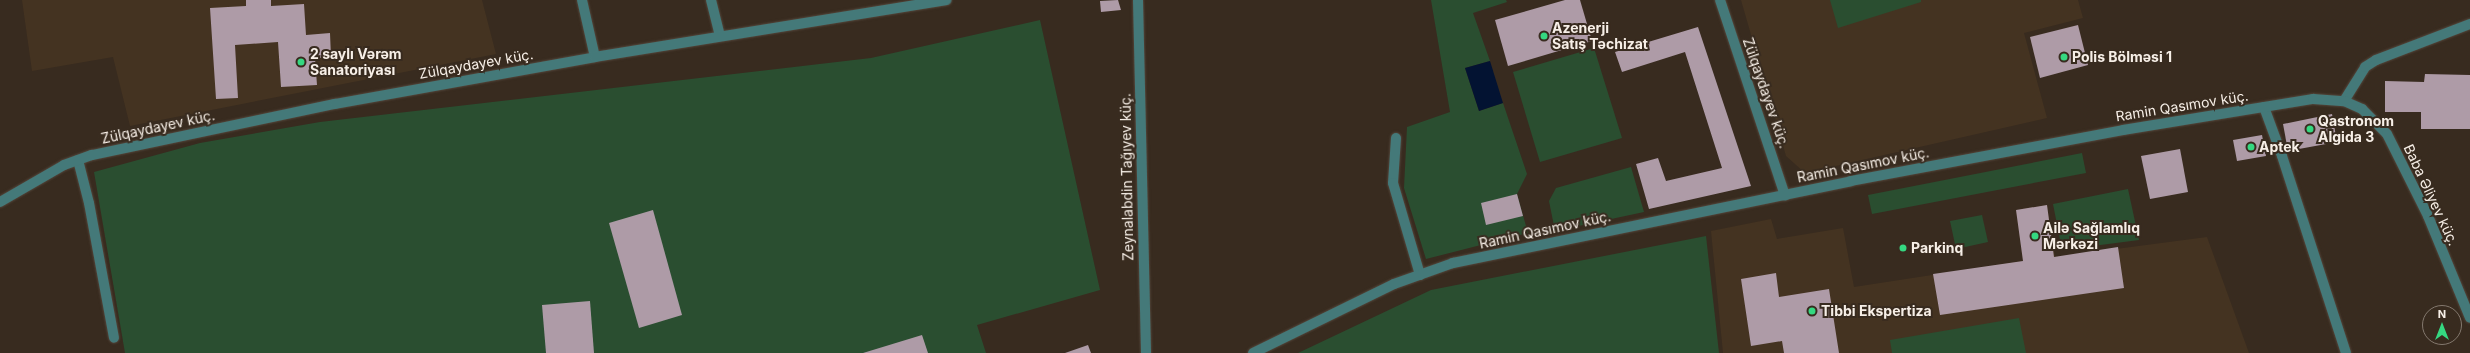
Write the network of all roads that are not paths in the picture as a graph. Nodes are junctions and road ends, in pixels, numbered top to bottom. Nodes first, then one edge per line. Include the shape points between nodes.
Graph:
1 (582, 0) edge
2 (711, 0) edge
3 (946, 0) edge
4 (1138, 0) edge
5 (1720, 0) edge
6 (2470, 24) edge
7 (720, 36) junction
8 (594, 57) junction
9 (2344, 101) junction
10 (2264, 107) junction
11 (1396, 138) dead end
12 (78, 160) junction
13 (1785, 195) junction
14 (0, 202) edge
15 (1420, 275) junction
16 (2470, 318) edge
17 (114, 338) dead end
18 (1146, 353) edge
19 (1253, 353) edge
20 (2346, 353) edge

1 - 8 street
2 - 7 street
3 - 7 street, Zülqaydayev küç.
4 - 18 street, Zeynalabdin Tağıyev küç.
5 - 13 street, Zülqaydayev küç.
6 - 9 street via 2376,60 2365,67
7 - 8 street, Zülqaydayev küç.
8 - 12 street, Zülqaydayev küç. via 335,104
9 - 10 street, Ramin Qasımov küç. via 2313,99
9 - 16 street, Baba Əliyev küç. via 2362,109 2376,121 2398,153 2428,216
10 - 13 street, Ramin Qasımov küç. via 2074,139
10 - 20 street
11 - 15 street via 1393,183
12 - 14 street, Zülqaydayev küç.
12 - 17 street via 90,202
13 - 15 street, Ramin Qasımov küç. via 1453,263
15 - 19 street, Ramin Qasımov küç. via 1394,284

